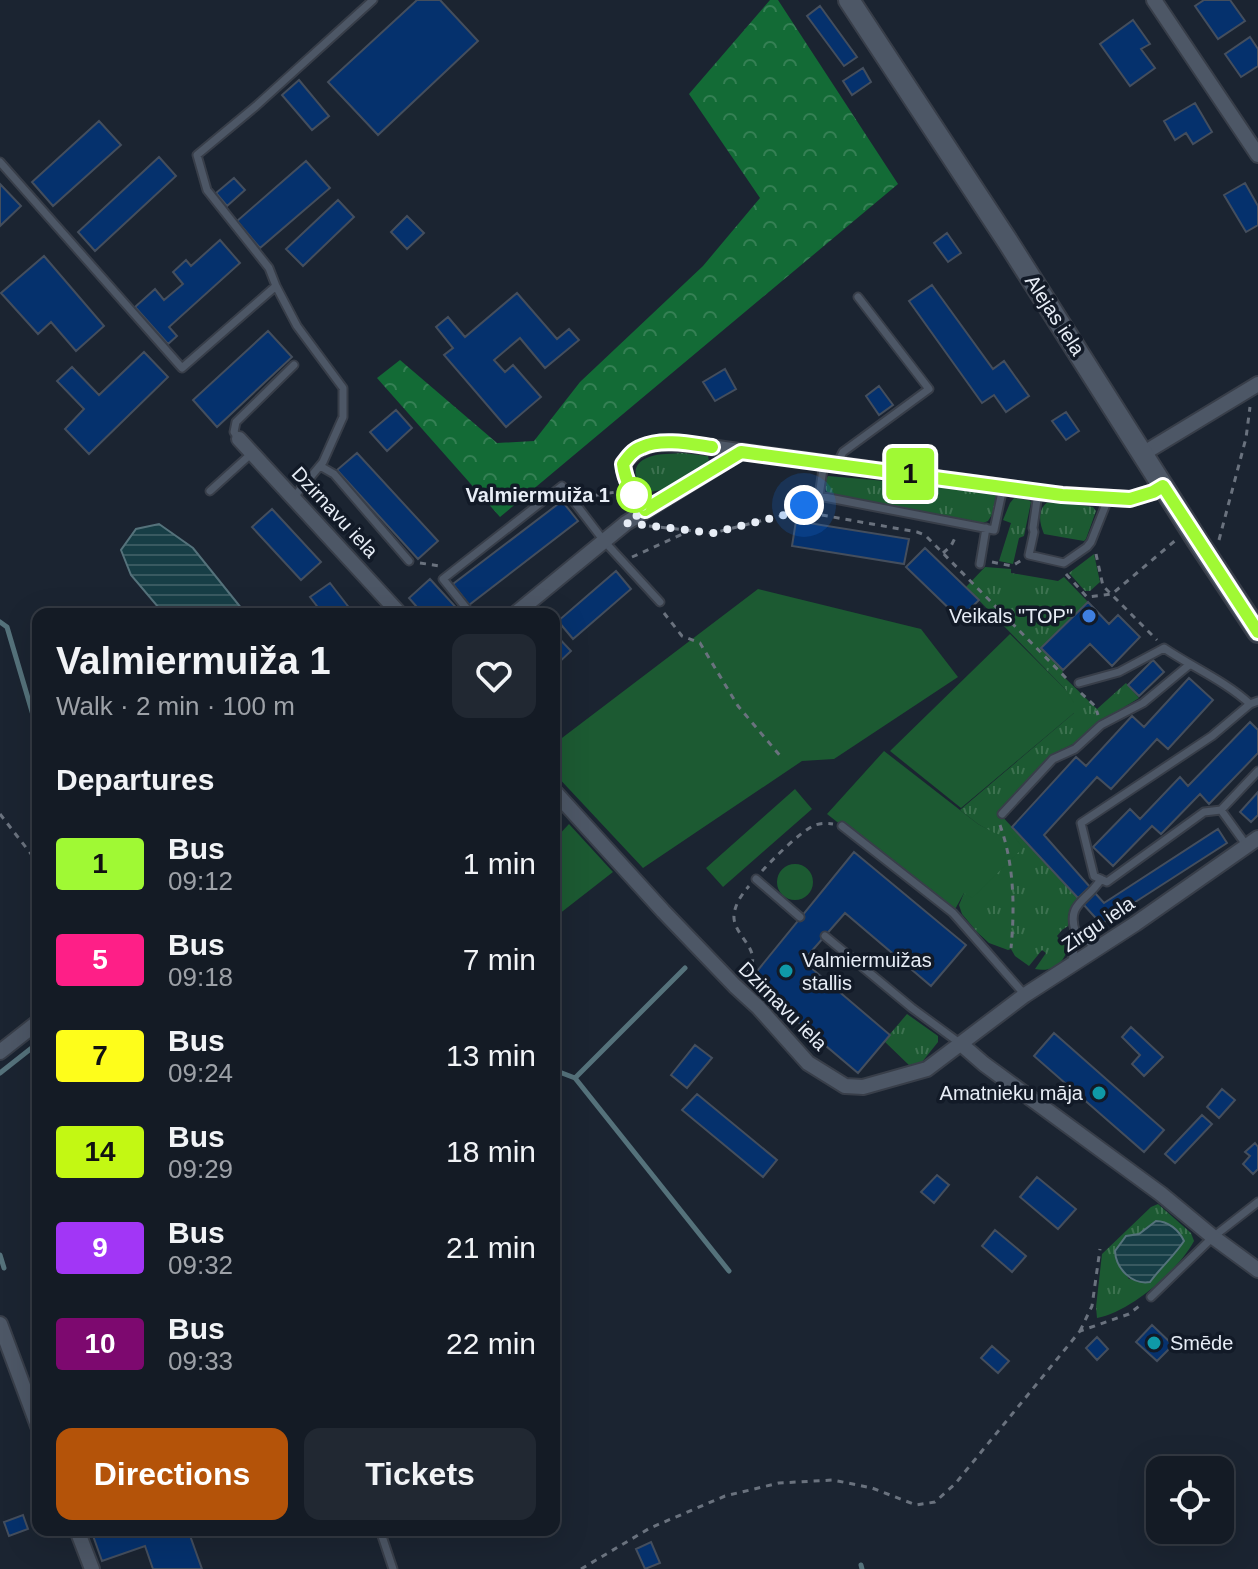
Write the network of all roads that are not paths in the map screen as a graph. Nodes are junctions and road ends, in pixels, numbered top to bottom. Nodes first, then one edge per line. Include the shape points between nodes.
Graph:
1 (373, 0) edge
2 (849, 0) edge
3 (1154, 0) edge
4 (1258, 155) edge
5 (0, 162) edge
6 (276, 286) junction
7 (858, 297) dead end
8 (294, 365) dead end
9 (1256, 386) edge
10 (239, 439) joint
11 (741, 452) junction
12 (252, 453) junction
13 (1144, 453) junction
14 (830, 463) junction
15 (320, 466) junction
16 (1163, 486) junction
17 (1003, 487) junction
18 (210, 491) dead end
19 (1038, 493) junction
20 (294, 497) junction
21 (1108, 499) junction
22 (645, 510) junction
23 (986, 528) junction
24 (604, 541) junction
25 (409, 561) road end
26 (980, 562) road end
27 (660, 602) road end
28 (395, 608) edge
29 (466, 608) edge
30 (522, 608) edge
31 (1258, 632) edge
32 (1189, 665) junction
33 (1079, 683) dead end
34 (1254, 702) edge
35 (1258, 771) edge
36 (560, 798) edge
37 (1221, 810) junction
38 (1002, 814) road end
39 (842, 826) dead end
40 (1252, 842) edge
41 (756, 879) dead end
42 (1101, 879) junction
43 (800, 917) dead end
44 (1076, 933) junction
45 (825, 936) dead end
46 (1098, 948) junction
47 (1072, 965) junction
48 (1025, 995) junction
49 (32, 1027) edge
50 (961, 1044) junction
51 (0, 1052) edge
52 (1258, 1202) edge
53 (1213, 1237) junction
54 (1258, 1270) edge
55 (1151, 1297) road end
56 (0, 1324) edge
57 (32, 1410) edge
58 (79, 1536) edge
59 (382, 1536) edge
60 (92, 1569) edge
61 (393, 1569) edge

1 - 6 lane via 197,155 207,190 269,268
2 - 13 main road, Alejas iela
3 - 4 street
5 - 6 lane via 182,368
6 - 15 lane via 297,326 343,388 343,417
7 - 14 lane via 929,389
8 - 10 lane via 236,422
9 - 13 street
10 - 12 street, Dzirnavu iela
11 - 14 street
11 - 22 street
11 - 22 street via 667,443 632,452 623,464 624,476
12 - 18 lane
12 - 20 street, Dzirnavu iela
13 - 16 main road, Alejas iela
14 - 17 street
14 - 23 lane via 819,496
15 - 20 lane
15 - 25 lane via 334,474
16 - 21 street via 1143,496
16 - 31 main road, Alejas iela
17 - 19 street
17 - 23 lane via 994,530
19 - 21 street
19 - 21 lane via 1029,555 1064,563 1091,542
20 - 28 street, Dzirnavu iela
22 - 24 street
23 - 26 lane
24 - 27 lane
24 - 29 lane via 562,486 443,579
24 - 30 street
32 - 33 lane via 1164,648 1119,672
32 - 34 lane
32 - 38 lane via 1143,703 1053,759
34 - 42 lane via 1081,823 1094,876
35 - 37 lane
36 - 50 street, Dzirnavu iela via 808,1063 845,1086 863,1087 927,1069
37 - 40 lane
37 - 42 lane via 1204,812 1107,882
39 - 48 lane via 953,913
40 - 46 street, Zirgu iela
41 - 43 lane
42 - 44 lane via 1077,905 1072,916
44 - 46 lane
44 - 47 lane
45 - 50 lane
46 - 47 street, Zirgu iela
47 - 48 street, Zirgu iela
48 - 50 street, Zirgu iela
49 - 51 street
50 - 53 street
52 - 53 lane
53 - 54 street
53 - 55 lane
56 - 57 street
58 - 60 street
59 - 61 lane

